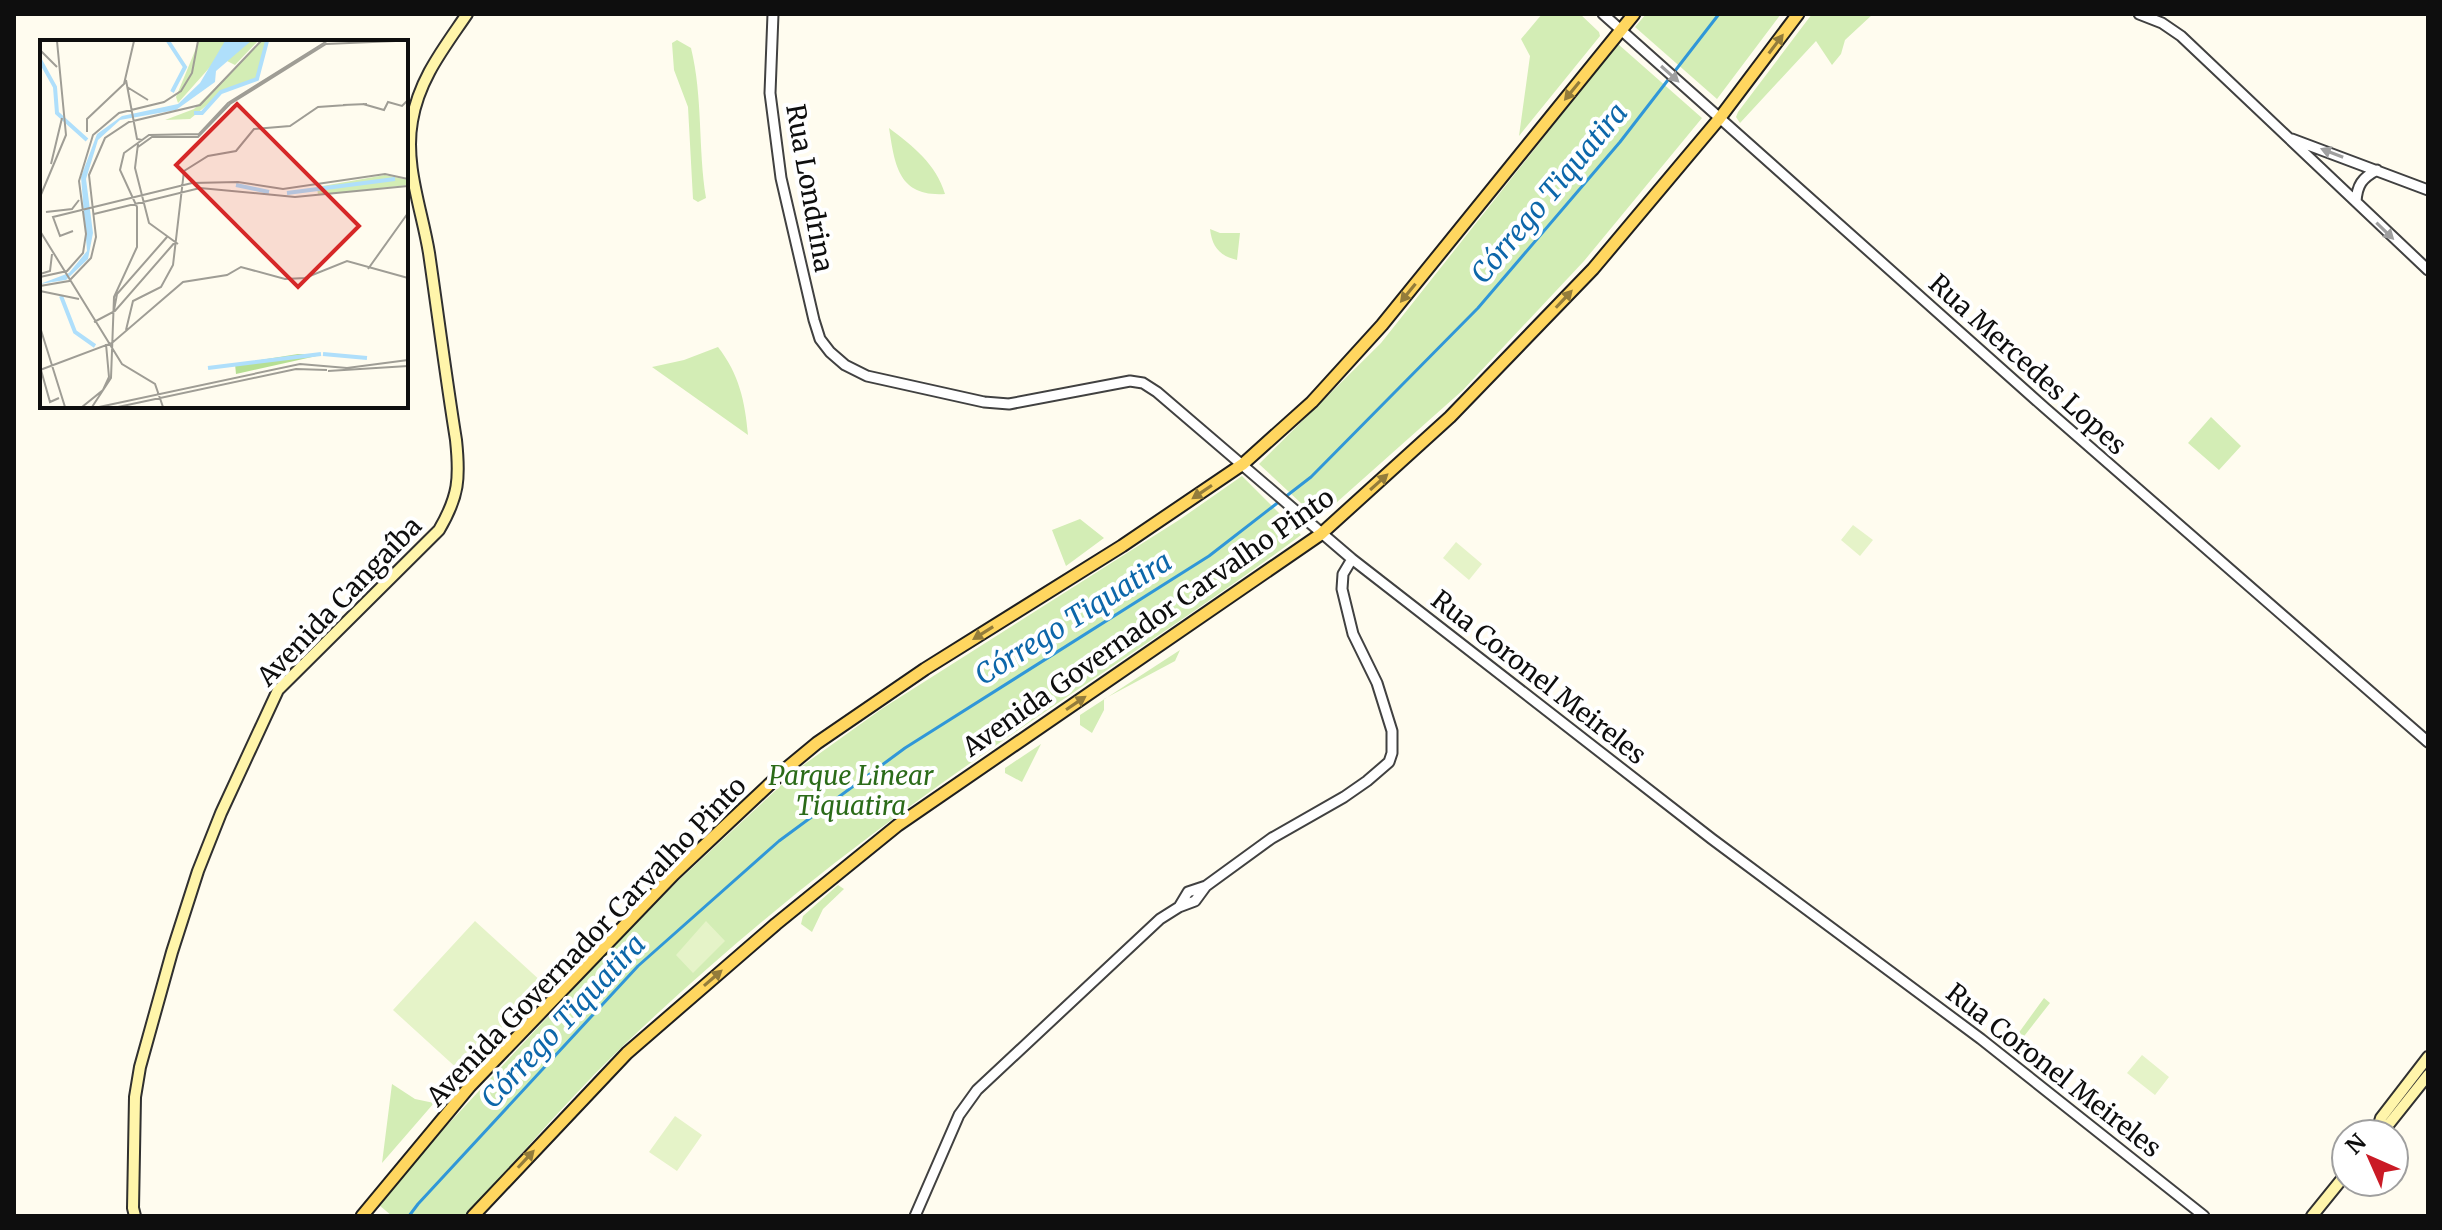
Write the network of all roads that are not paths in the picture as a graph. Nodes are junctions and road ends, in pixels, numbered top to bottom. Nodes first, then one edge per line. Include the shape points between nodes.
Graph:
1 (467, 14) edge
2 (773, 14) edge
3 (1603, 14) edge
4 (1634, 14) edge
5 (1798, 14) edge
6 (2139, 14) edge
7 (1620, 30) junction
8 (1719, 119) junction
9 (2289, 138) junction
10 (2377, 170) junction
11 (2428, 190) edge
12 (2356, 202) junction
13 (2428, 270) edge
14 (814, 320) joint
15 (1243, 464) junction
16 (1321, 534) junction
17 (1352, 559) junction
18 (2428, 742) edge
19 (2428, 1057) edge
20 (2428, 1075) edge
21 (2381, 1118) edge
22 (2394, 1118) edge
23 (2330, 1194) edge
24 (367, 1214) edge
25 (135, 1216) edge
26 (473, 1216) edge
27 (915, 1216) edge
28 (2204, 1216) edge
29 (2312, 1216) edge

1 - 25 main road, Avenida Cangaíba via 424,80 410,142 456,440 457,490 439,530 278,690 217,821 140,1067
2 - 14 street, Rua Londrina via 773,131
3 - 7 street, Rua Mercedes Lopes
4 - 7 main road, Avenida Governador Carvalho Pinto
8 -> 5 main road, Avenida Governador Carvalho Pinto
6 - 9 street via 2181,36
7 -> 8 street, Rua Mercedes Lopes
7 -> 15 main road, Avenida Governador Carvalho Pinto via 1382,325 1312,402
16 -> 8 main road, Avenida Governador Carvalho Pinto via 1517,349 1593,269
8 - 18 street, Rua Mercedes Lopes
10 -> 9 street
9 - 12 street
10 - 11 street
10 - 12 street via 2362,180
12 -> 13 street
14 - 15 street, Rua Coronel Meireles via 830,352 867,376 984,402 1009,404 1143,383
15 - 16 street, Rua Coronel Meireles
15 -> 24 main road, Avenida Governador Carvalho Pinto via 925,669 788,767 674,874 470,1086
16 - 17 street, Rua Coronel Meireles
26 -> 16 main road, Avenida Governador Carvalho Pinto via 627,1053 861,855 971,773
17 - 27 street via 1343,574 1345,605 1392,731 1389,762 1272,838 1134,941 967,1102
17 - 28 street, Rua Coronel Meireles
19 - 21 main road
20 - 22 main road
23 - 29 main road

